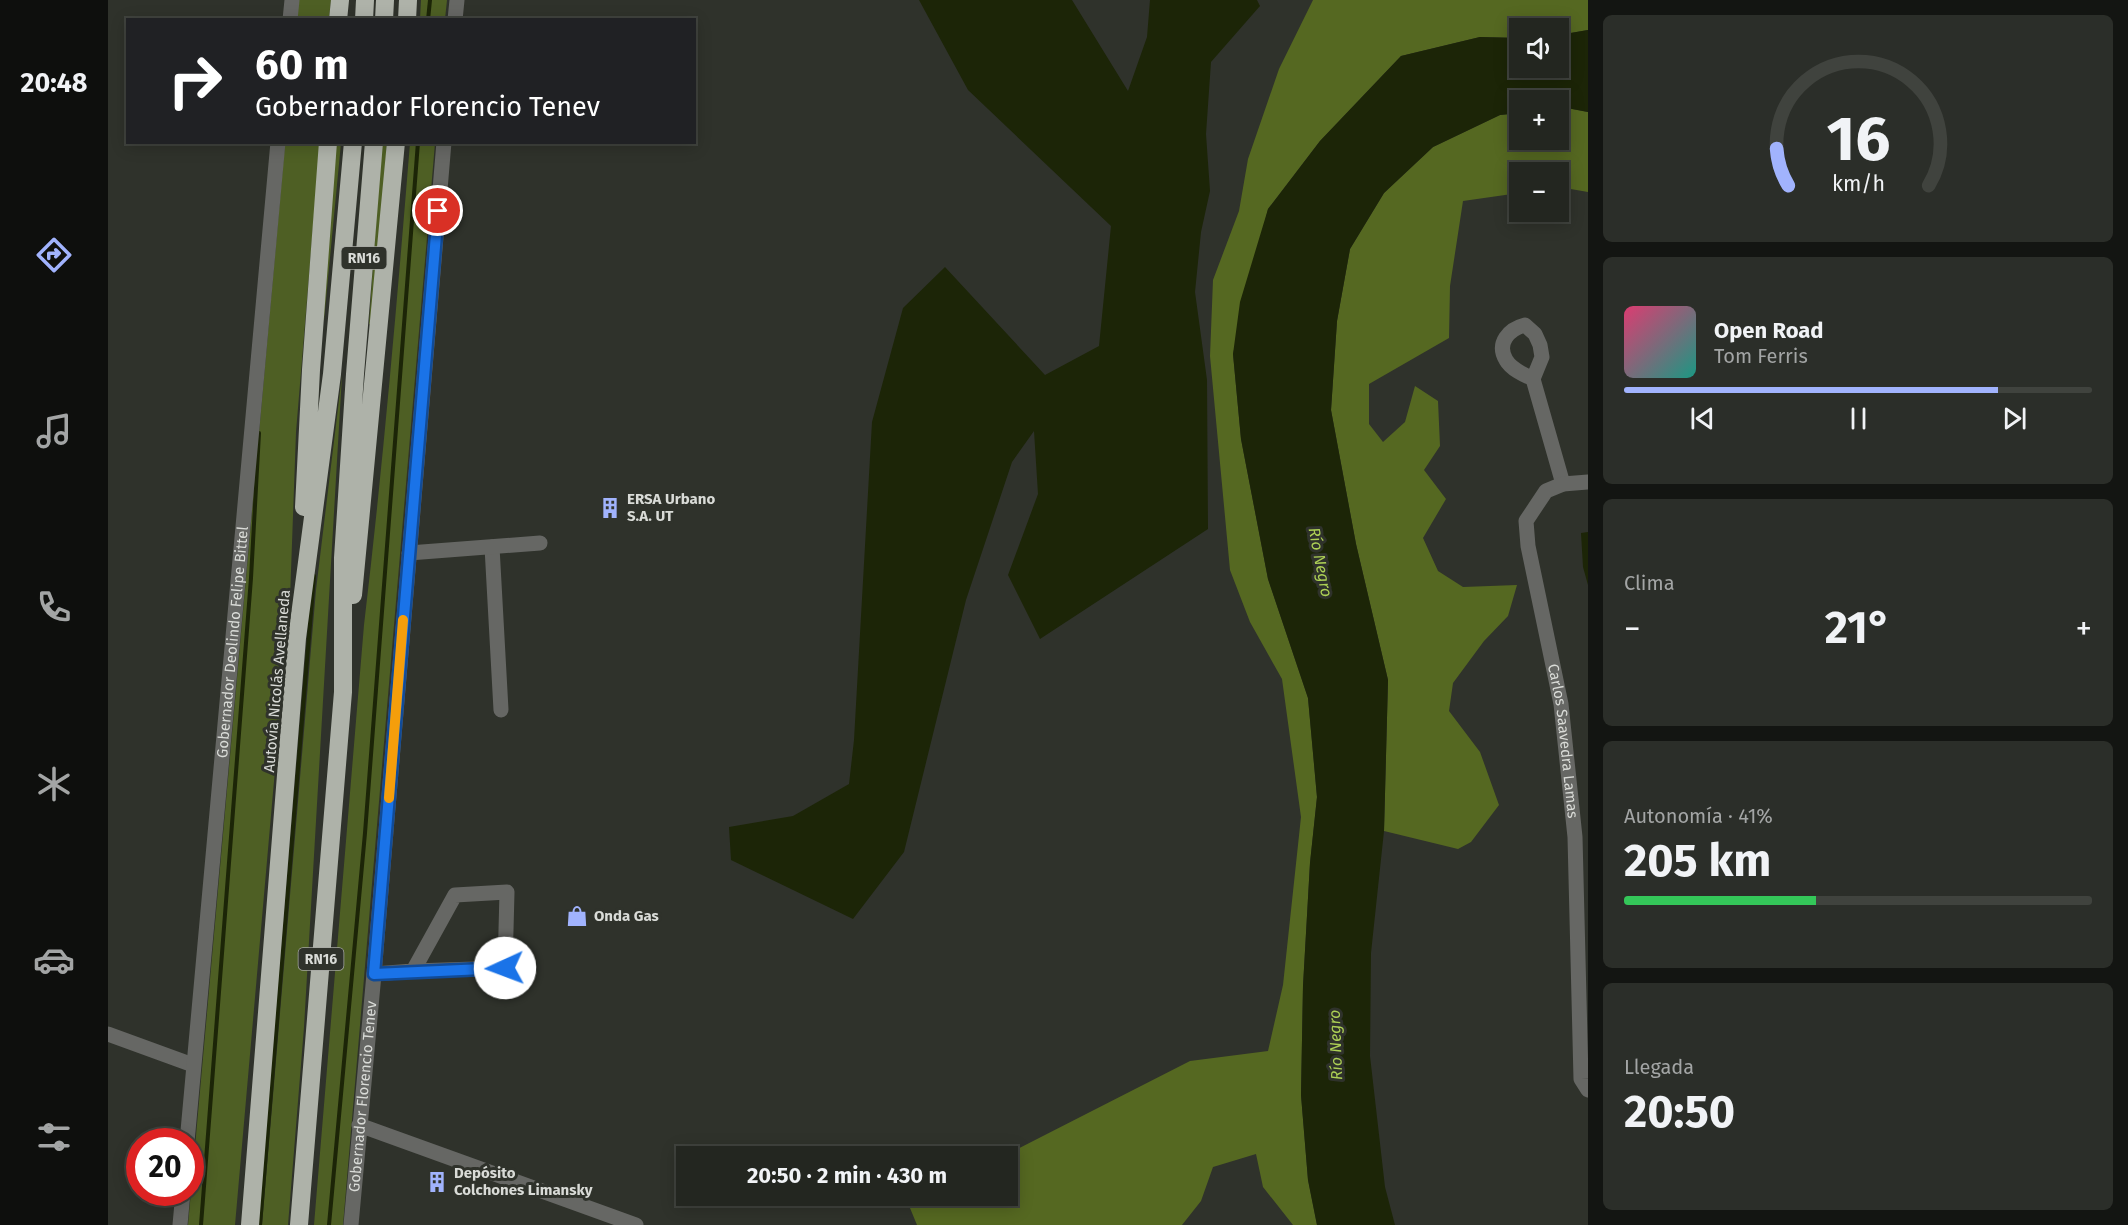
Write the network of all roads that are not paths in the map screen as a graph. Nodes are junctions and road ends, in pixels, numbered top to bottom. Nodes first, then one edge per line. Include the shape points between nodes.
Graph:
1 (292, 0) edge
2 (340, 0) edge
3 (365, 0) edge
4 (386, 0) edge
5 (408, 0) edge
6 (457, 0) edge
7 (290, 18) edge
8 (338, 18) edge
9 (364, 18) edge
10 (384, 18) edge
11 (407, 18) edge
12 (455, 18) edge
13 (278, 144) edge
14 (328, 144) edge
15 (353, 144) edge
16 (374, 144) edge
17 (396, 144) edge
18 (444, 144) edge
19 (1533, 380) dead end
20 (1588, 482) edge
21 (1563, 484) junction
22 (540, 543) dead end
23 (492, 547) junction
24 (408, 553) junction
25 (297, 638) junction
26 (343, 692) junction
27 (501, 710) dead end
28 (413, 971) junction
29 (374, 974) junction
30 (108, 1034) edge
31 (193, 1065) junction
32 (1584, 1084) edge
33 (359, 1125) junction
34 (188, 1128) edge
35 (182, 1206) edge
36 (180, 1225) edge
37 (250, 1225) edge
38 (299, 1225) edge
39 (351, 1225) edge
40 (636, 1225) edge

1 - 7 street
2 - 8 highway
3 - 9 highway
4 - 10 highway
5 - 11 highway
6 - 12 street
13 - 31 street, Gobernador Deolindo Felipe Bittel
14 - 25 highway via 310,370
15 - 25 highway, Autovía Nicolás Avellaneda / RN16 via 332,374
16 - 26 highway, RN16 via 343,558
17 - 26 highway
18 - 24 street, Gobernador Florencio Tenev
19 - 21 street
20 - 21 street
21 - 32 street, Carlos Saavedra Lamas via 1546,491 1526,521 1561,704 1575,837
22 - 23 street
23 - 24 street
23 - 27 street
24 - 29 street, Gobernador Florencio Tenev
25 - 37 highway, Autovía Nicolás Avellaneda / RN16
26 - 38 highway, RN16
28 - 28 street via 455,895 507,892 505,968
28 - 29 street
29 - 33 street, Gobernador Florencio Tenev
30 - 31 street
31 - 34 street, Gobernador Deolindo Felipe Bittel
33 - 39 street, Gobernador Florencio Tenev
33 - 40 street
35 - 36 street

